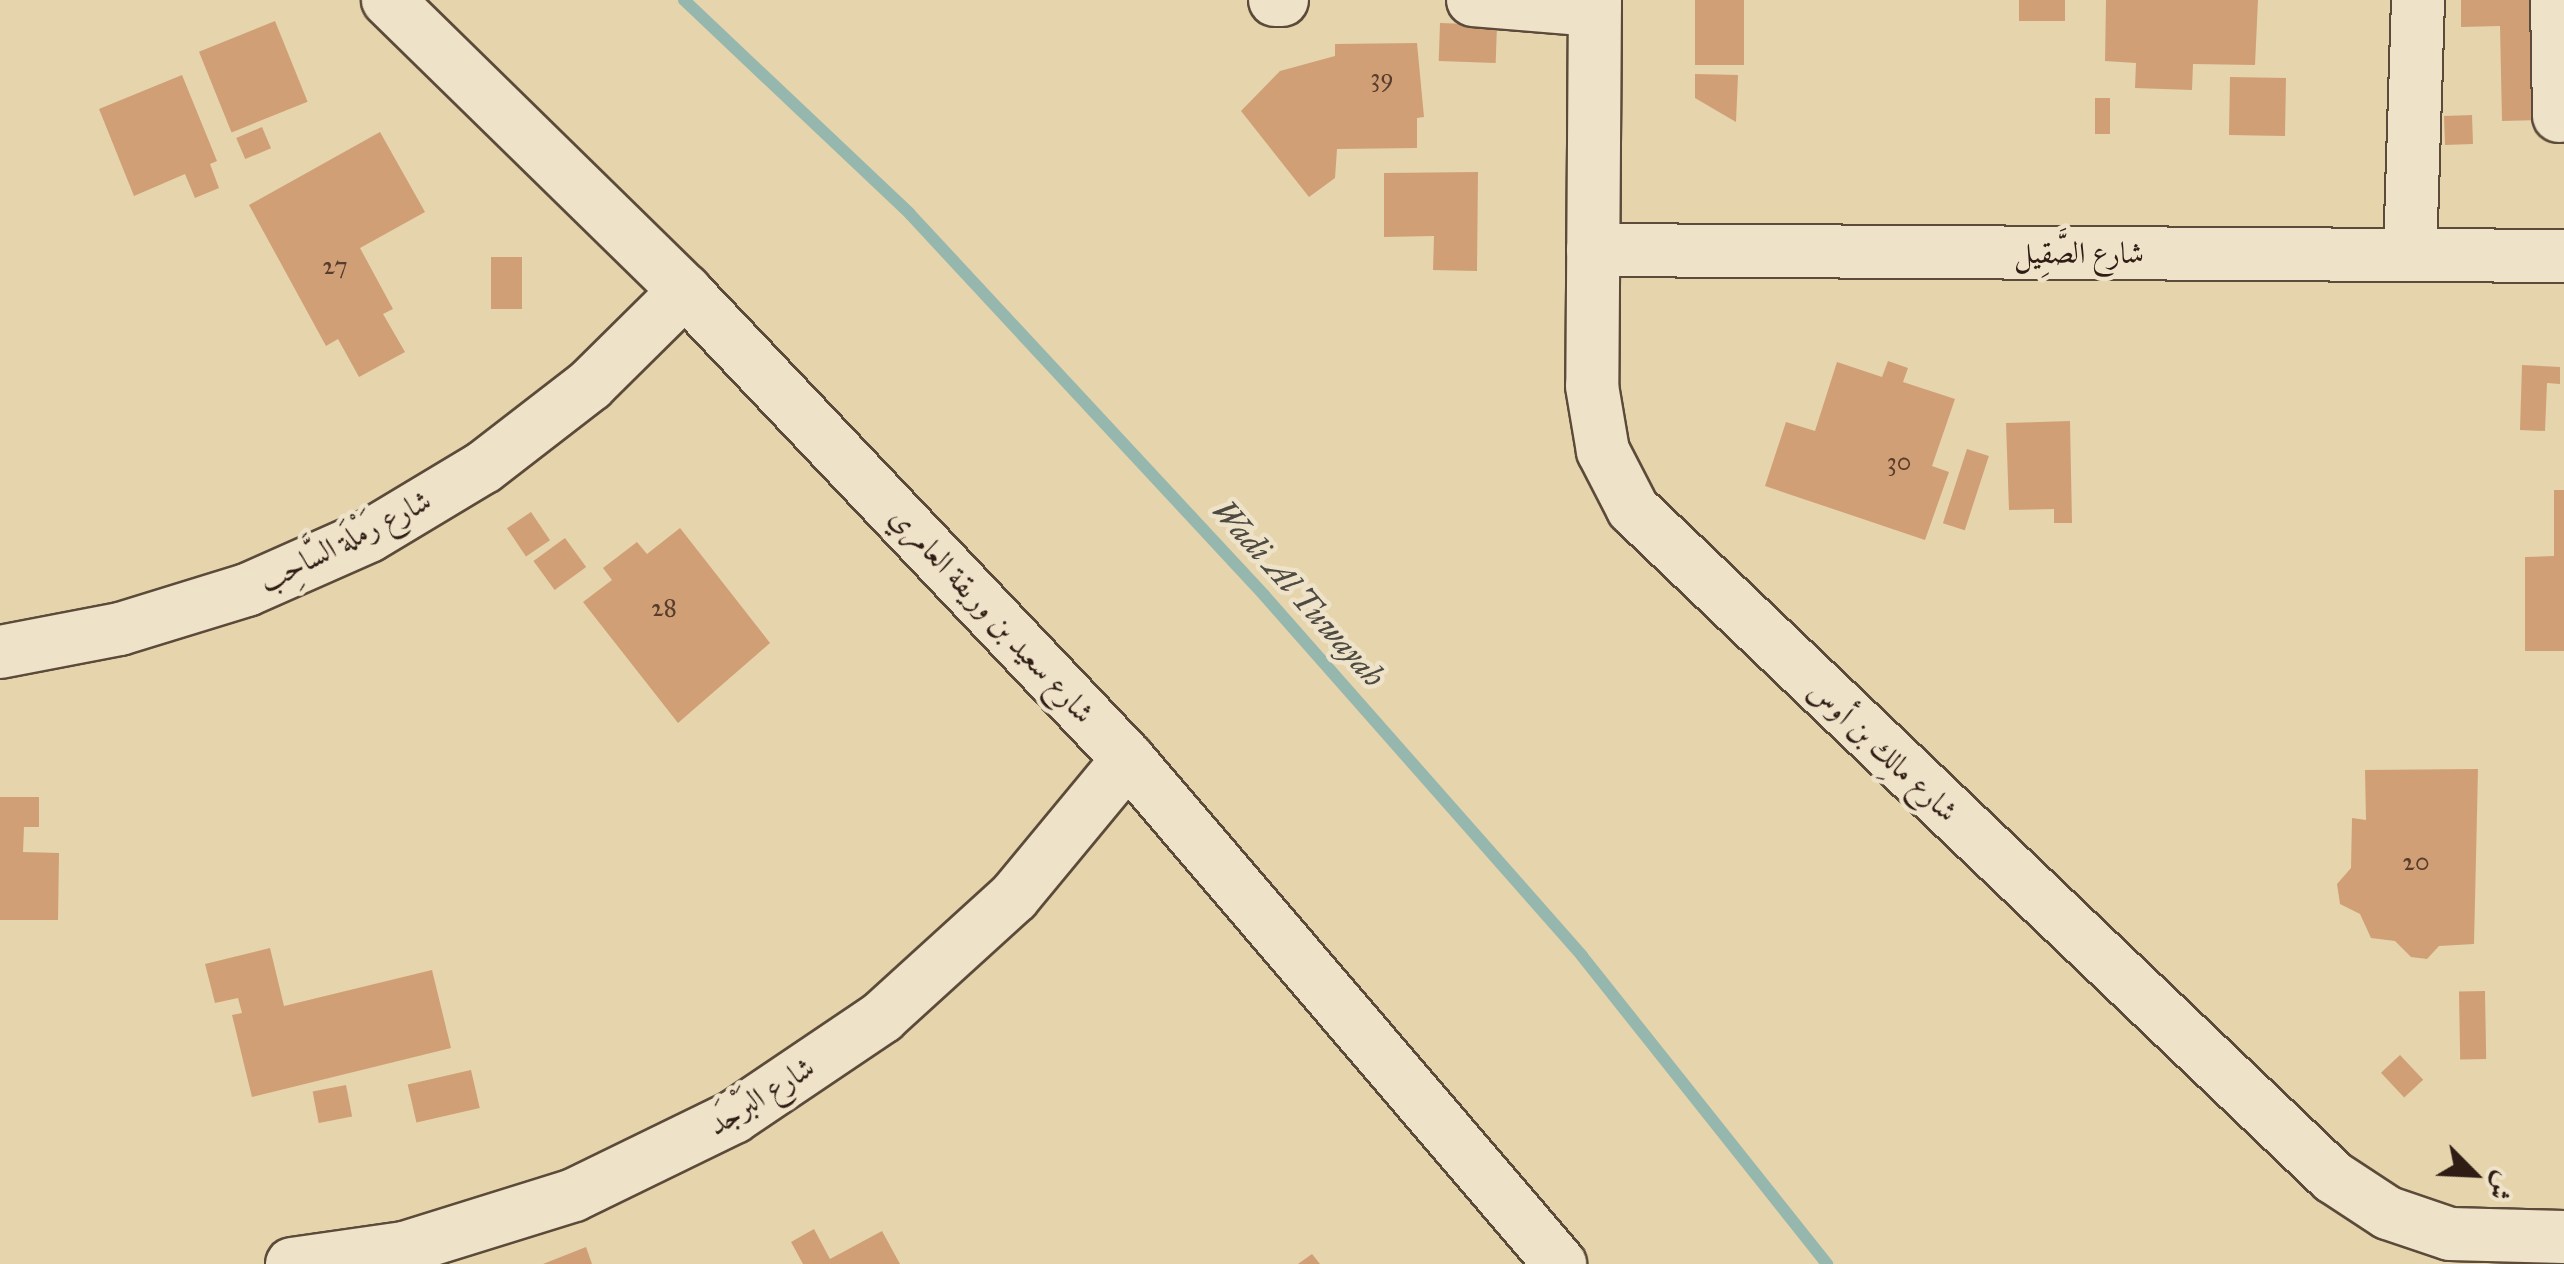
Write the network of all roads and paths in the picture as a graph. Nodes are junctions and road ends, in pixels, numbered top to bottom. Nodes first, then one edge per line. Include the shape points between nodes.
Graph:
1 (388, 0) edge
2 (1473, 0) edge
3 (2418, 0) edge
4 (2557, 0) edge
5 (1595, 5) edge
6 (2559, 116) dead end
7 (1593, 250) junction
8 (2410, 254) junction
9 (2564, 256) edge
10 (685, 291) junction
11 (0, 652) edge
12 (1128, 759) junction
13 (2564, 1237) edge
14 (1538, 1255) edge
15 (406, 1256) edge
16 (292, 1264) edge

1 - 10 street, شارع سعيد بن وريقة العامري
2 - 5 street
3 - 8 street
4 - 6 street
5 - 7 street, شارع مالِك بن أوس
7 - 8 street, شارع الصَّقِيل
7 - 13 street, شارع مالِك بن أوس via 1595,419 1616,482 1655,534 2346,1187 2388,1213 2450,1234
8 - 9 street, شارع الصَّقِيل
10 - 11 street, شارع رَمْلَة السَّاحِب via 590,385 499,455 370,536 120,630
10 - 12 street, شارع سعيد بن وريقة العامري
12 - 14 street, شارع سعيد بن وريقة العامري
12 - 15 street, شارع البَرْجَد via 1014,897 866,1028 734,1117 592,1186
15 - 16 street, شارع البَرْجَد

